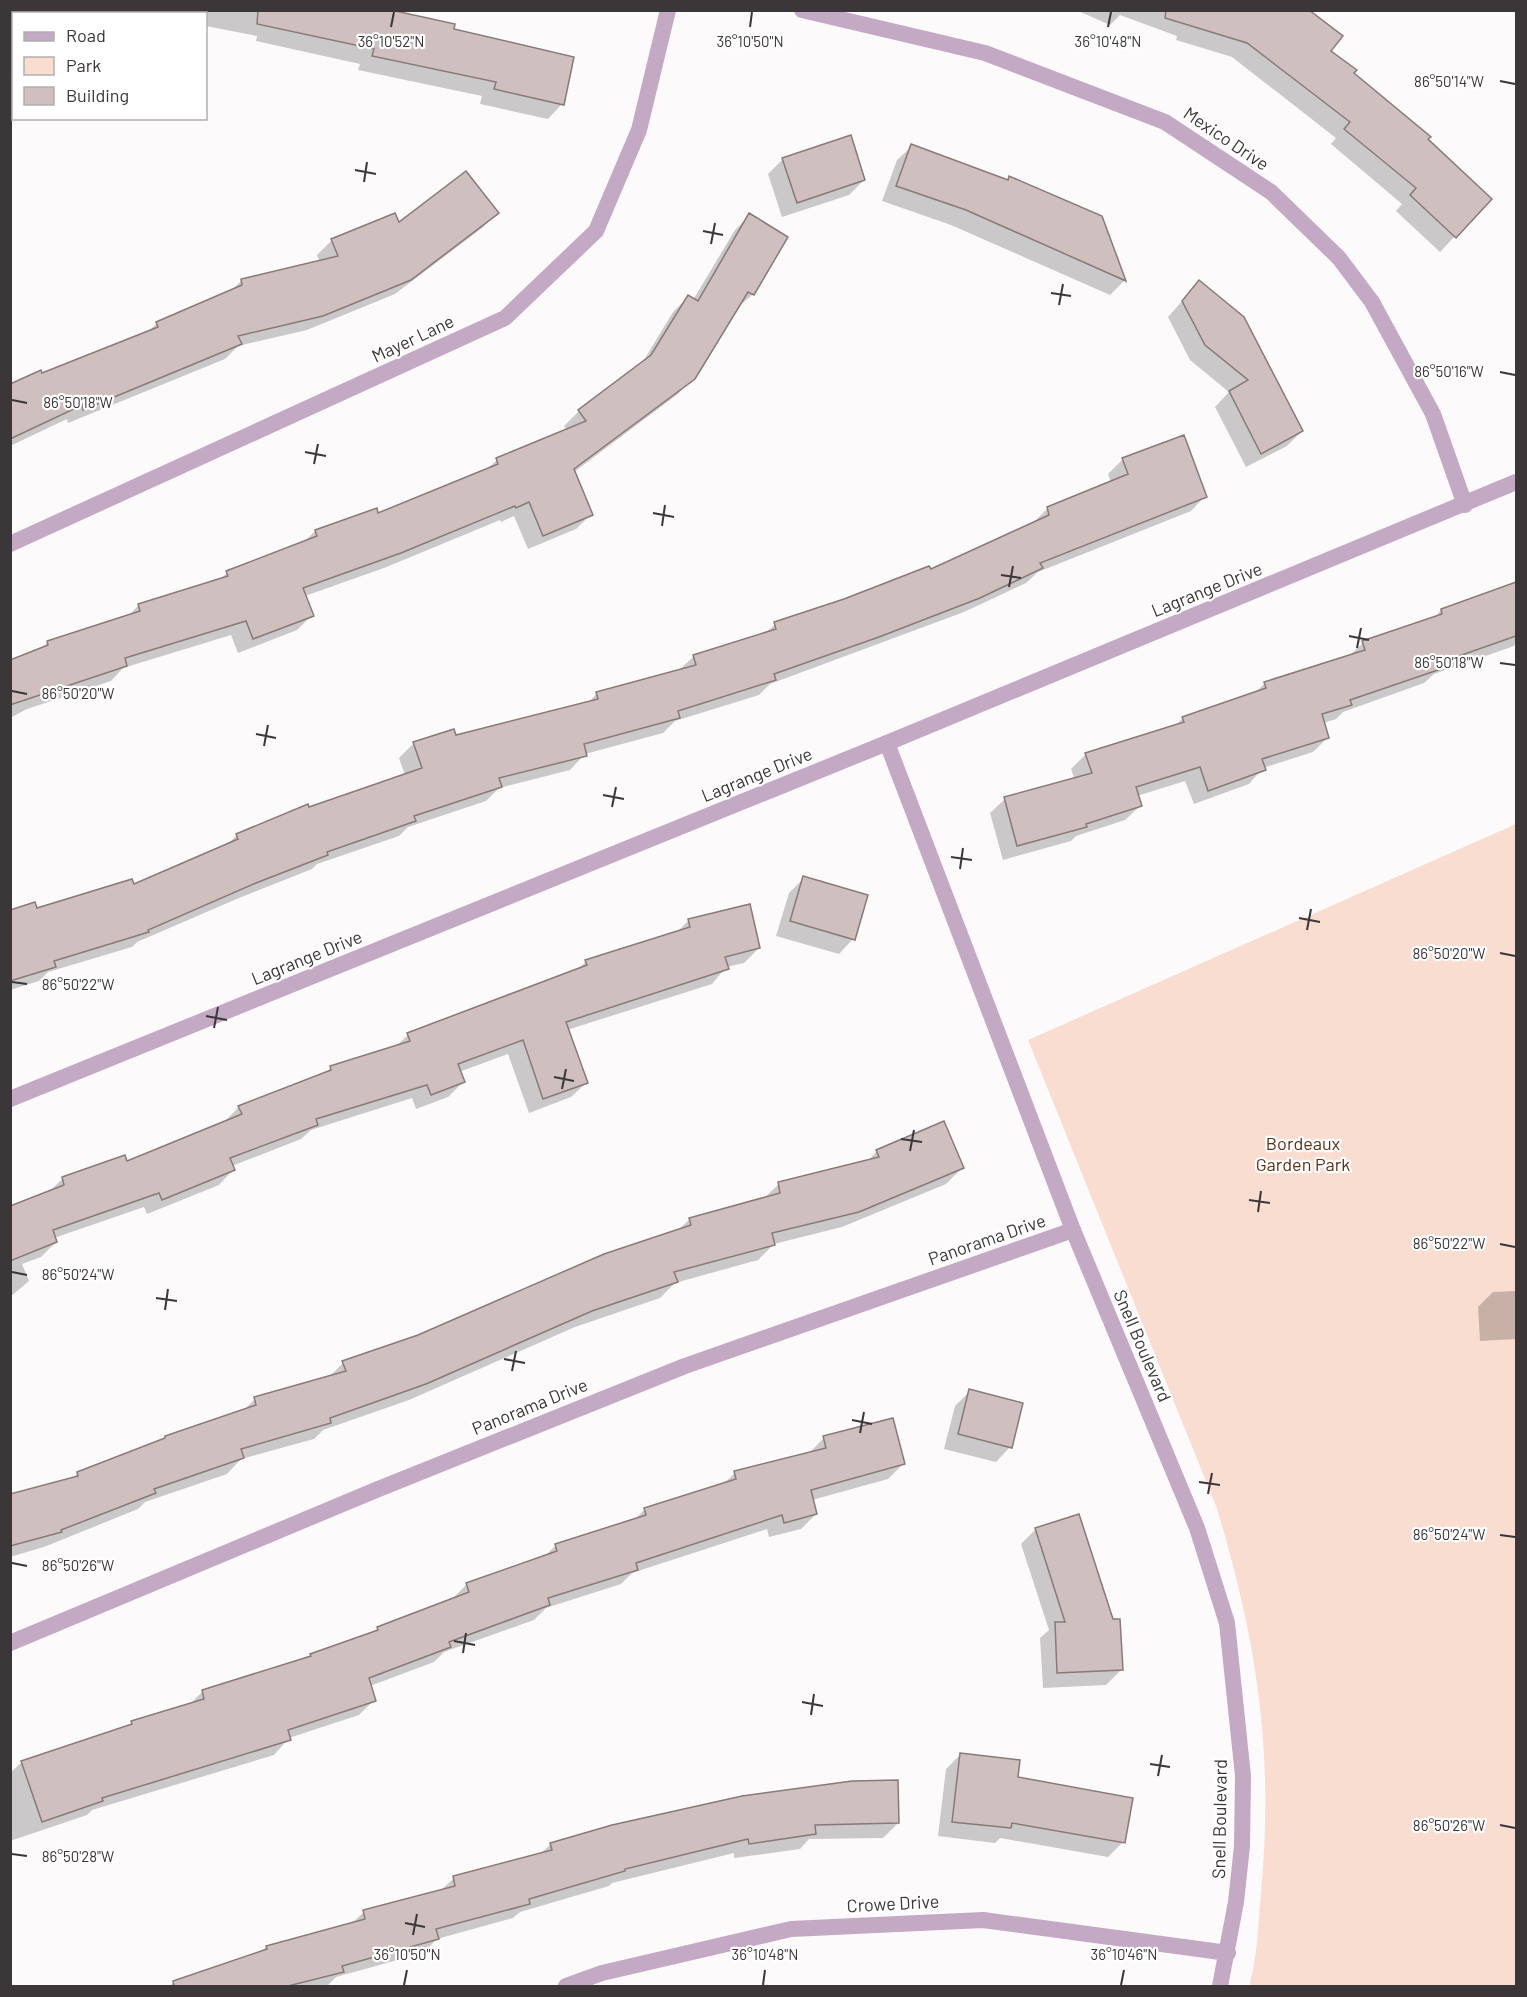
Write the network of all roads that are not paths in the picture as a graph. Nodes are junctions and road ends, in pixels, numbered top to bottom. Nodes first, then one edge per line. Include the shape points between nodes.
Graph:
1 (668, 10) edge
2 (802, 10) edge
3 (1516, 483) edge
4 (1465, 505) junction
5 (10, 544) edge
6 (887, 743) junction
7 (10, 1099) edge
8 (1073, 1230) junction
9 (10, 1643) edge
10 (1228, 1953) junction
11 (566, 1986) edge
12 (1220, 1986) edge

1 - 5 street, Mayer Lane via 639,130 596,231 505,318
2 - 4 street, Mexico Drive via 985,53 1166,122 1271,192 1339,258 1372,302 1433,414
3 - 4 street, Lagrange Drive
4 - 6 street, Lagrange Drive
6 - 7 street, Lagrange Drive
6 - 8 street, Snell Boulevard
8 - 9 street, Panorama Drive via 686,1366
8 - 10 street, Snell Boulevard via 1197,1528 1227,1623 1243,1776 1242,1846
10 - 11 street, Crowe Drive via 983,1920 791,1929 602,1973
10 - 12 street, Snell Boulevard

